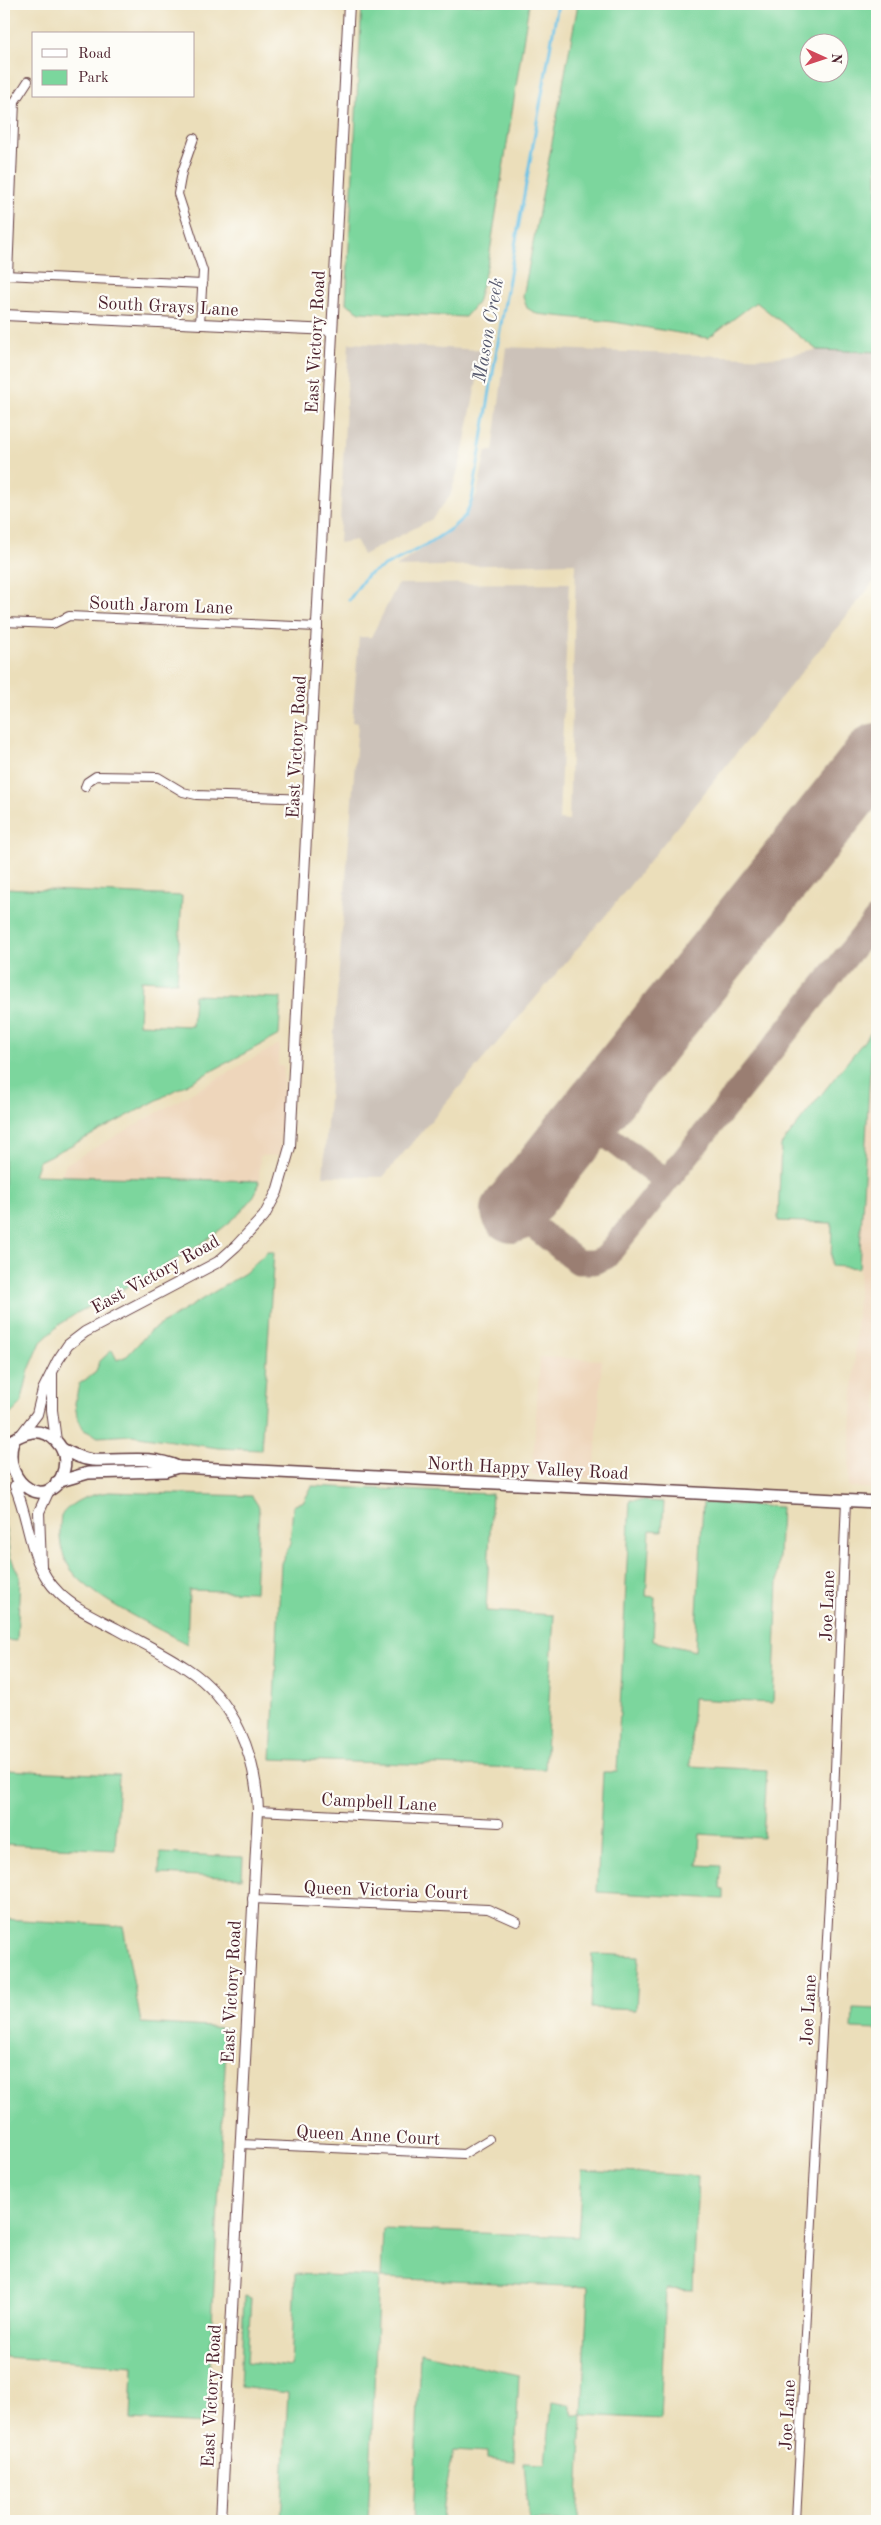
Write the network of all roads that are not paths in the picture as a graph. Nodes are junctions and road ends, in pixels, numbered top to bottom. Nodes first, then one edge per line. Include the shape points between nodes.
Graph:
1 (350, 4) edge
2 (28, 81) dead end
3 (194, 138) dead end
4 (6, 275) edge
5 (203, 284) junction
6 (4, 314) edge
7 (200, 324) junction
8 (332, 330) junction
9 (4, 622) edge
10 (318, 627) junction
11 (85, 787) dead end
12 (309, 799) junction
13 (52, 1374) junction
14 (12, 1440) edge
15 (59, 1445) junction
16 (178, 1467) junction
17 (9, 1479) edge
18 (54, 1485) junction
19 (846, 1500) junction
20 (877, 1502) edge
21 (41, 1566) junction
22 (258, 1811) junction
23 (499, 1823) dead end
24 (252, 1899) junction
25 (517, 1922) dead end
26 (489, 2139) dead end
27 (240, 2144) junction
28 (221, 2521) edge
29 (796, 2521) edge

1 - 8 street, East Victory Road
2 - 4 street via 15,101
3 - 5 street via 178,194 199,253
4 - 5 street
5 - 7 street
6 - 7 street, South Grays Lane
7 - 8 street, South Grays Lane
8 - 10 street, East Victory Road
9 - 10 street, South Jarom Lane via 53,624 69,616
10 - 12 street, East Victory Road
11 - 12 street via 96,776 158,777 183,792 196,795
12 - 13 street, East Victory Road via 290,1147 277,1192 264,1216 218,1262 85,1332 68,1345
13 - 14 street, East Victory Road via 43,1390 37,1414
13 - 15 street, East Victory Road via 52,1410
14 - 15 main road via 40,1432
14 - 17 main road via 4,1458
15 - 16 main road, North Happy Valley Road via 78,1457 91,1460 150,1459
15 - 18 main road via 64,1468
16 - 18 main road, North Happy Valley Road via 165,1471 96,1472
16 - 19 main road, North Happy Valley Road
17 - 18 main road via 35,1493
17 - 21 street, East Victory Road via 25,1512 34,1557
18 - 21 street via 39,1512
19 - 20 main road, North Happy Valley Road
19 - 29 street, Joe Lane via 833,1834
21 - 22 street, East Victory Road via 59,1593 79,1608 187,1668 221,1700 246,1742 257,1787
22 - 23 street, Campbell Lane
22 - 24 street, East Victory Road
24 - 25 street, Queen Victoria Court via 488,1909
24 - 27 street, East Victory Road
26 - 27 street, Queen Anne Court via 464,2154
27 - 28 street, East Victory Road

